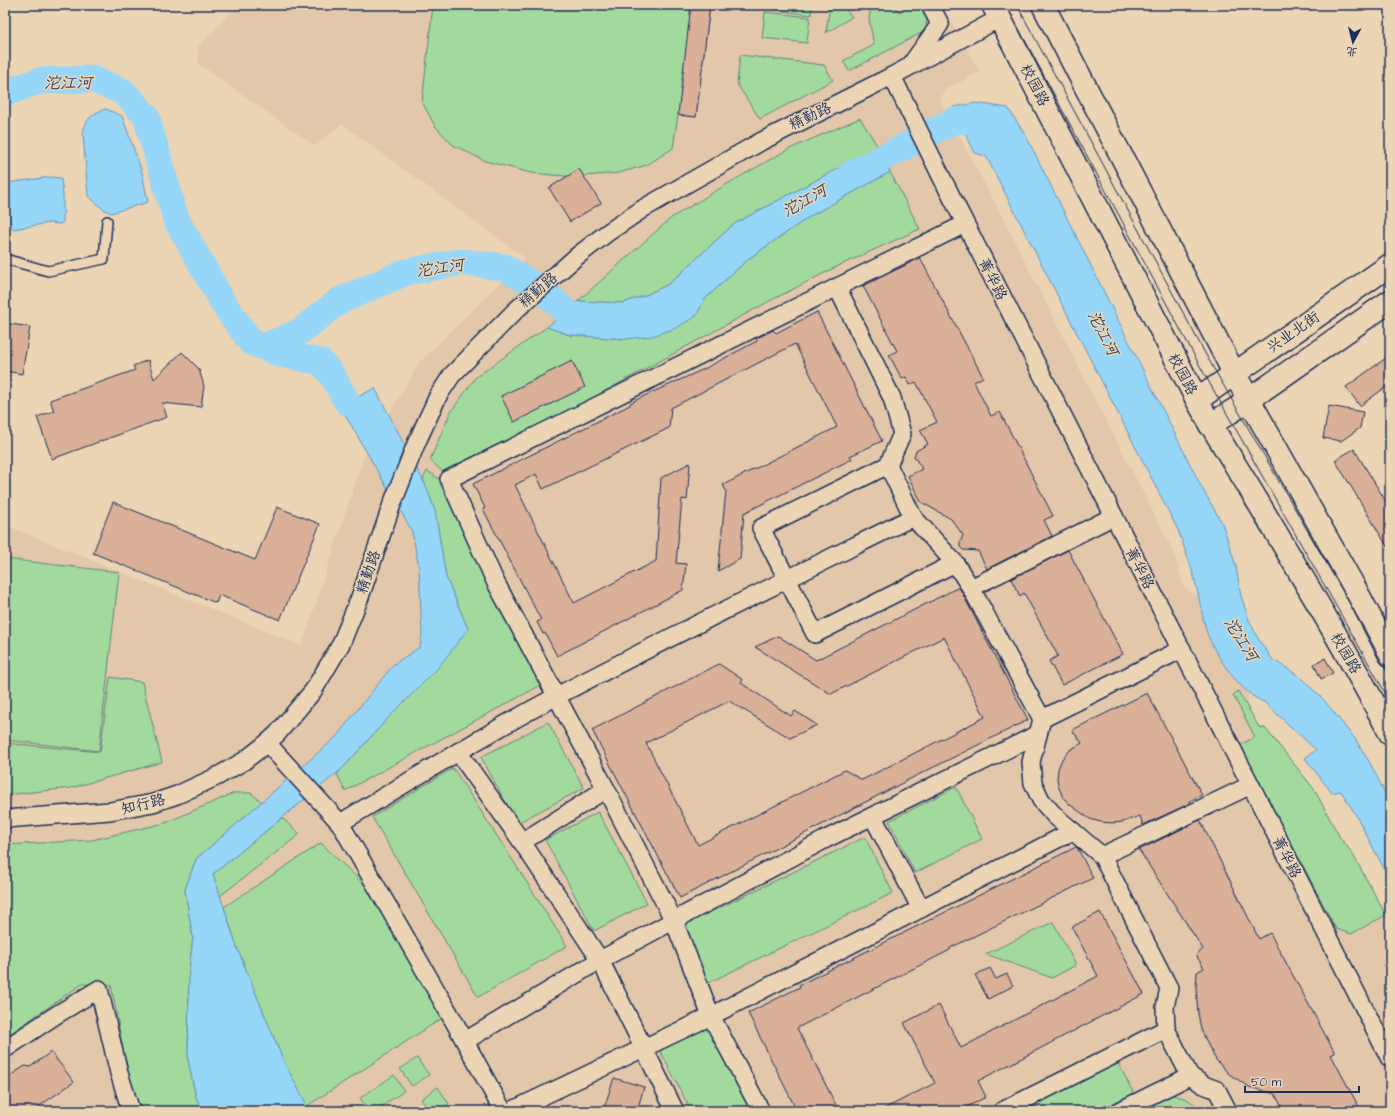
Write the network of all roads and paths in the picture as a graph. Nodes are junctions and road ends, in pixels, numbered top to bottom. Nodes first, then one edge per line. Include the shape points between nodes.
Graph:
1 (930, 5) edge
2 (1042, 5) edge
3 (996, 12) edge
4 (909, 66) junction
5 (892, 76) junction
6 (107, 221) dead end
7 (965, 224) junction
8 (5, 259) edge
9 (1390, 265) edge
10 (836, 288) junction
11 (1390, 301) edge
12 (1234, 373) junction
13 (1197, 400) junction
14 (1249, 400) junction
15 (1210, 425) junction
16 (888, 465) junction
17 (1114, 516) junction
18 (914, 517) junction
19 (955, 563) junction
20 (787, 580) junction
21 (971, 588) junction
22 (1182, 649) junction
23 (1390, 655) edge
24 (556, 696) junction
25 (1040, 726) junction
26 (1390, 733) edge
27 (267, 743) junction
28 (458, 752) junction
29 (1251, 785) junction
30 (606, 788) junction
31 (873, 816) junction
32 (5, 819) edge
33 (340, 823) junction
34 (1073, 831) junction
35 (522, 842) junction
36 (1102, 856) junction
37 (921, 909) junction
38 (674, 921) junction
39 (600, 960) junction
40 (711, 1016) junction
41 (1166, 1029) junction
42 (465, 1041) junction
43 (644, 1048) junction
44 (5, 1049) edge
45 (1390, 1058) edge
46 (1190, 1076) junction
47 (131, 1111) edge
48 (503, 1111) edge
49 (511, 1111) edge
50 (675, 1111) edge
51 (761, 1111) edge
52 (1002, 1111) edge
53 (1119, 1111) edge
54 (1228, 1111) edge

1 - 4 street via 940,24
2 - 12 street
3 - 4 street, 精勤路
3 - 13 street, 校园路
4 - 5 street, 精勤路
5 - 7 street, 菁华路
5 - 27 street, 精勤路 via 762,140 683,184 607,233 516,310 452,375 438,396 416,444 338,650 313,691
6 - 8 lane via 104,259 48,271
7 - 10 street
7 - 17 street, 菁华路
9 - 12 street, 兴业北街
10 - 16 street via 892,398 902,434
10 - 24 street via 449,479 495,580
11 - 14 street, 兴业北街
12 - 13 street, 兴业北街
12 - 14 street
13 - 15 street, 校园路
14 - 15 street, 兴业北街
14 - 23 street
15 - 26 street, 校园路 via 1265,514
16 - 18 street
16 - 20 street via 761,528
17 - 21 street
17 - 22 street, 菁华路
18 - 19 street
18 - 20 street
19 - 20 street via 815,634
19 - 21 street
20 - 24 street
21 - 25 street
22 - 25 street
22 - 29 street, 菁华路
24 - 28 street
24 - 30 street
25 - 31 street
25 - 34 street via 1031,762 1033,784 1041,800 1054,816
27 - 32 street, 知行路 via 244,761 216,777 153,803 110,811
27 - 33 street
28 - 33 street
28 - 35 street
29 - 36 street
29 - 45 street, 菁华路
30 - 35 street
30 - 38 street
31 - 37 street
31 - 38 street
33 - 42 street
34 - 36 street
34 - 37 street
35 - 39 street
36 - 41 street via 1169,988 1165,1007
37 - 40 street
38 - 39 street
38 - 40 street
39 - 42 street
39 - 43 street
40 - 43 street
40 - 51 street
41 - 46 street
41 - 52 street
42 - 48 street
43 - 49 street
43 - 50 street
44 - 47 street via 99,989 119,1074
46 - 53 street
46 - 54 street via 1217,1090

